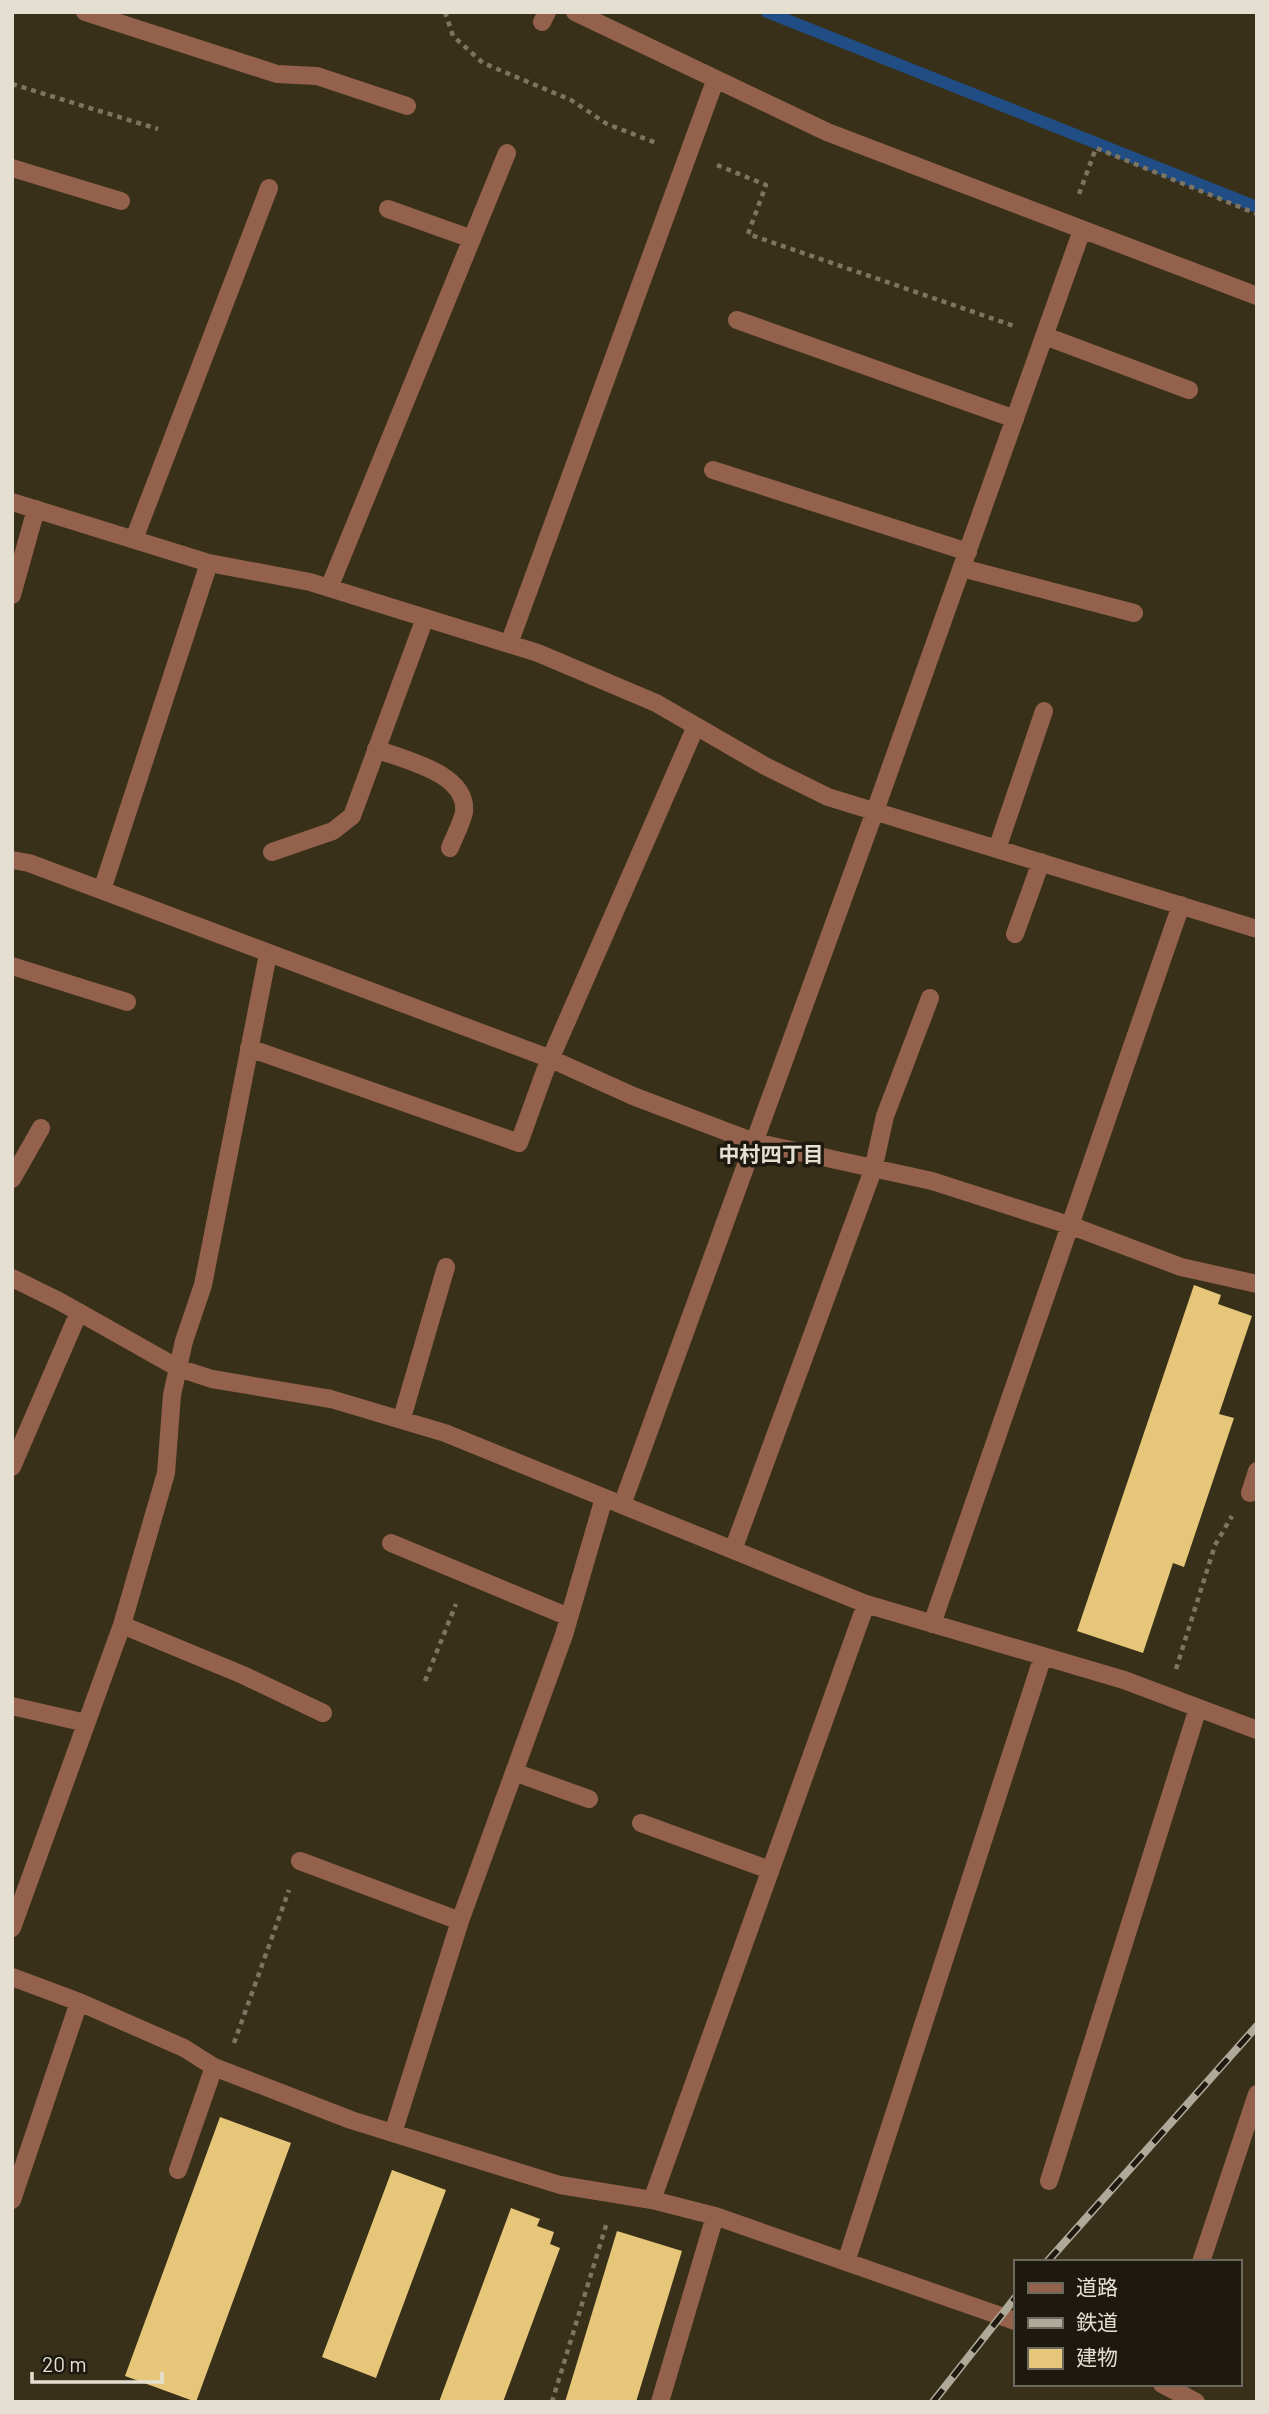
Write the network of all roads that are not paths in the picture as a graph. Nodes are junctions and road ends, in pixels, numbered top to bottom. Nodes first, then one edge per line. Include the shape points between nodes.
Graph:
1 (85, 12) edge
2 (575, 12) edge
3 (715, 81) junction
4 (407, 106) dead end
5 (507, 153) dead end
6 (12, 168) edge
7 (269, 188) dead end
8 (121, 201) dead end
9 (388, 209) dead end
10 (1075, 227) junction
11 (472, 239) junction
12 (1257, 296) edge
13 (737, 320) dead end
14 (1045, 336) junction
15 (1189, 390) dead end
16 (1015, 419) junction
17 (713, 470) dead end
18 (12, 502) edge
19 (36, 509) junction
20 (134, 539) junction
21 (965, 560) junction
22 (209, 563) junction
23 (329, 588) junction
24 (12, 595) edge
25 (1134, 612) dead end
26 (425, 618) junction
27 (509, 644) junction
28 (1044, 710) dead end
29 (696, 726) junction
30 (376, 749) junction
31 (875, 811) junction
32 (450, 848) dead end
33 (997, 849) junction
34 (272, 852) dead end
35 (12, 860) edge
36 (1041, 862) junction
37 (102, 890) junction
38 (1181, 905) junction
39 (1257, 929) edge
40 (1015, 934) dead end
41 (268, 954) junction
42 (12, 966) edge
43 (930, 998) dead end
44 (127, 1002) dead end
45 (249, 1048) junction
46 (551, 1059) junction
47 (41, 1128) dead end
48 (754, 1142) junction
49 (873, 1171) junction
50 (12, 1179) edge
51 (1072, 1226) junction
52 (446, 1267) dead end
53 (12, 1278) edge
54 (1257, 1284) edge
55 (79, 1312) junction
56 (178, 1368) junction
57 (401, 1419) junction
58 (12, 1467) edge
59 (1257, 1471) edge
60 (1250, 1493) road end
61 (604, 1498) junction
62 (622, 1505) junction
63 (391, 1543) dead end
64 (733, 1550) junction
65 (866, 1604) junction
66 (569, 1617) junction
67 (932, 1624) junction
68 (122, 1625) junction
69 (1043, 1656) junction
70 (12, 1706) edge
71 (1198, 1708) junction
72 (323, 1713) dead end
73 (86, 1723) junction
74 (1257, 1730) edge
75 (514, 1772) junction
76 (589, 1799) dead end
77 (641, 1823) dead end
78 (300, 1861) road end
79 (771, 1870) junction
80 (460, 1922) junction
81 (12, 1928) edge
82 (12, 1977) edge
83 (79, 2002) junction
84 (219, 2068) junction
85 (1257, 2094) edge
86 (393, 2133) junction
87 (178, 2170) dead end
88 (1049, 2182) dead end
89 (12, 2200) edge
90 (653, 2200) junction
91 (715, 2216) junction
92 (1202, 2260) edge
93 (846, 2262) junction
94 (1014, 2321) edge
95 (1165, 2386) edge
96 (660, 2402) edge
97 (1196, 2402) edge

1 - 4 street via 277,74 317,76
2 - 3 street
3 - 10 street via 827,132
3 - 27 street
5 - 11 street
6 - 8 street
7 - 20 street
9 - 11 street
10 - 12 street
10 - 14 street
11 - 23 street
13 - 16 street
14 - 15 street
14 - 16 street
16 - 21 street
17 - 21 street
18 - 19 street
19 - 20 street
19 - 24 street
20 - 22 street
21 - 25 street
21 - 31 street
22 - 23 street
22 - 37 street
23 - 26 street
26 - 27 street
26 - 30 street
27 - 29 street via 656,704
28 - 33 street
29 - 31 street via 828,797
29 - 46 street
30 - 32 street via 452,779 462,796 464,812
30 - 34 street via 352,816 333,831
31 - 33 street
31 - 48 street
33 - 36 street
35 - 37 street
36 - 38 street
36 - 40 street
37 - 41 street
38 - 39 street
38 - 51 street
41 - 45 street
41 - 46 street
42 - 44 street
43 - 49 street via 885,1116
45 - 46 street via 519,1143
45 - 56 street via 203,1285
46 - 48 street
47 - 50 street
48 - 49 street
48 - 62 street
49 - 51 street via 932,1181
49 - 64 street
51 - 54 street via 1181,1267
51 - 67 street
52 - 57 street
53 - 55 street
55 - 56 street
55 - 58 street
56 - 57 street via 212,1379 331,1399
56 - 68 street via 166,1474
57 - 61 street
59 - 60 street
61 - 62 street
61 - 66 street
62 - 64 street
63 - 66 street
64 - 65 street
65 - 67 street
65 - 79 street
66 - 75 street
67 - 69 street
68 - 72 street
68 - 73 street
69 - 71 street
69 - 93 street
70 - 73 street
71 - 74 street
71 - 88 street
73 - 81 street
75 - 76 street
75 - 80 street
77 - 79 street
78 - 80 street
79 - 90 street
80 - 86 street
82 - 83 street
83 - 84 street
83 - 89 street
84 - 86 street
84 - 87 street
85 - 92 street
86 - 90 street via 560,2185
90 - 91 street
91 - 93 street
91 - 96 street
93 - 94 street
95 - 97 street

